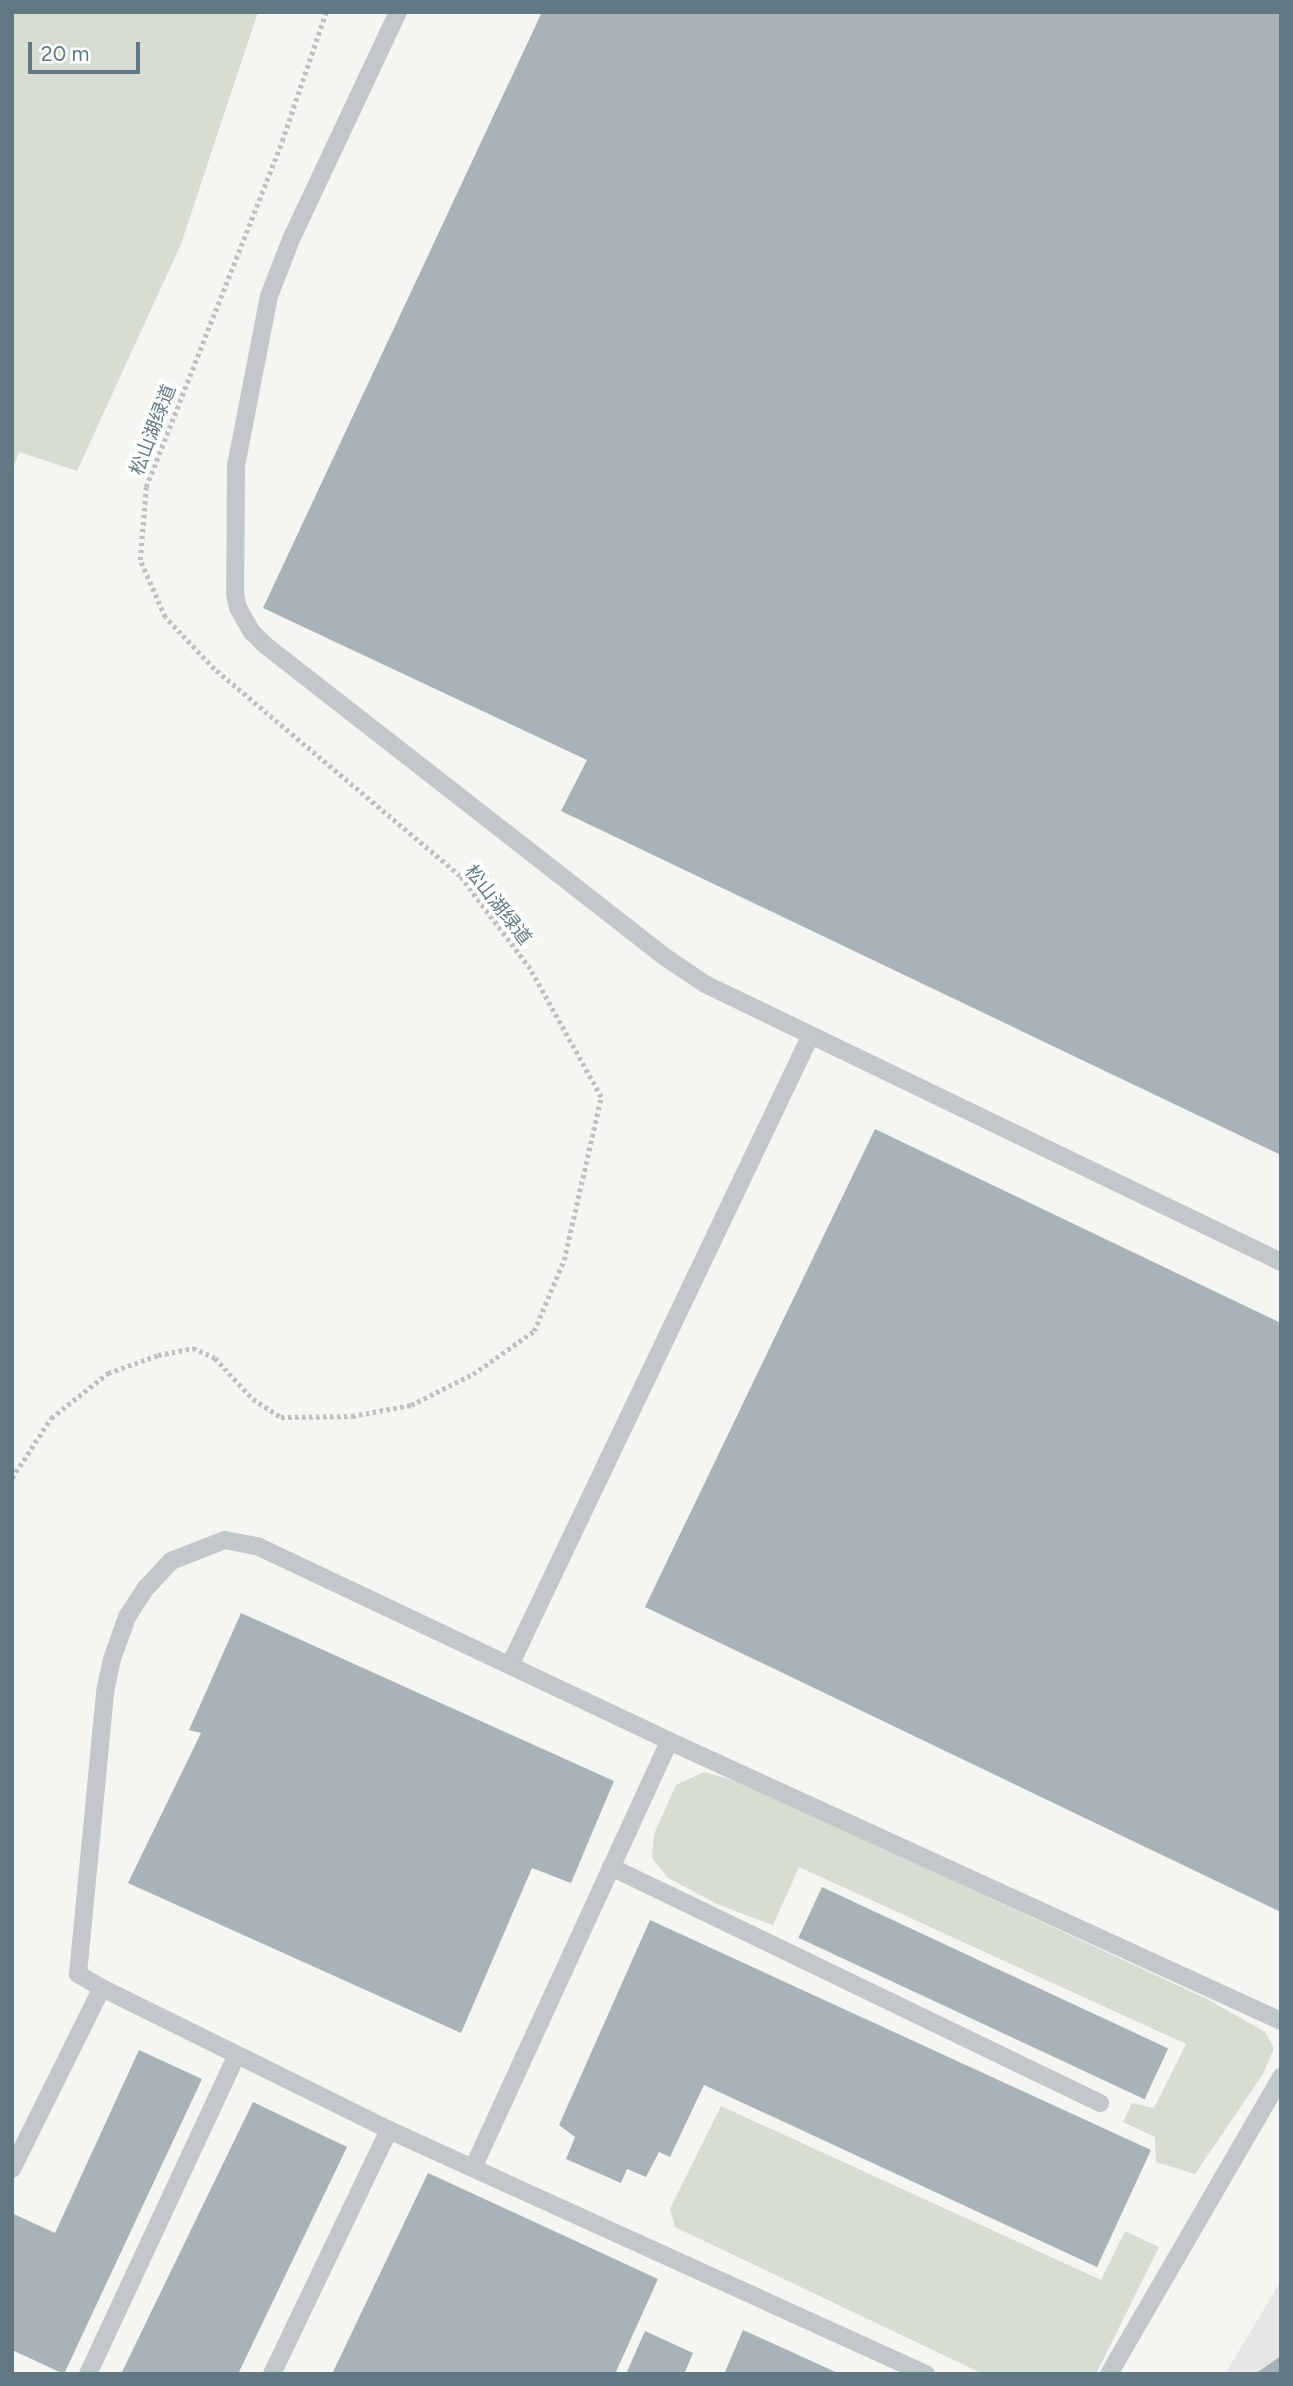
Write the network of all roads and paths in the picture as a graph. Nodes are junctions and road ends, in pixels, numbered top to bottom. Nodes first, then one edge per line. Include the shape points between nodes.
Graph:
1 (326, 12) edge
2 (398, 12) edge
3 (810, 1037) junction
4 (1281, 1262) edge
5 (12, 1478) edge
6 (510, 1665) junction
7 (669, 1741) junction
8 (611, 1867) junction
9 (102, 1989) junction
10 (1281, 2021) edge
11 (237, 2055) junction
12 (1281, 2077) edge
13 (1100, 2103) dead end
14 (389, 2130) junction
15 (473, 2168) junction
16 (12, 2169) edge
17 (88, 2374) edge
18 (272, 2374) edge
19 (926, 2374) edge
20 (1109, 2374) edge

1 - 5 path, 松山湖绿道 via 282,141 146,487 139,560 164,617 214,668 460,876 530,969 601,1097 564,1260 534,1331 473,1374 411,1405 352,1416 281,1417 253,1399 215,1358 193,1348 158,1355 108,1373 51,1418
2 - 3 lane via 269,296 236,466 233,569 238,608 265,645 673,963
3 - 4 lane
3 - 6 lane
6 - 7 lane
6 - 9 lane via 257,1546 225,1540 171,1561 127,1617 105,1692 78,1974
7 - 8 lane
7 - 10 lane
8 - 13 lane
8 - 15 lane
9 - 11 lane
9 - 16 lane
11 - 14 lane
11 - 17 lane
12 - 20 lane
14 - 15 lane
14 - 18 lane
15 - 19 lane

